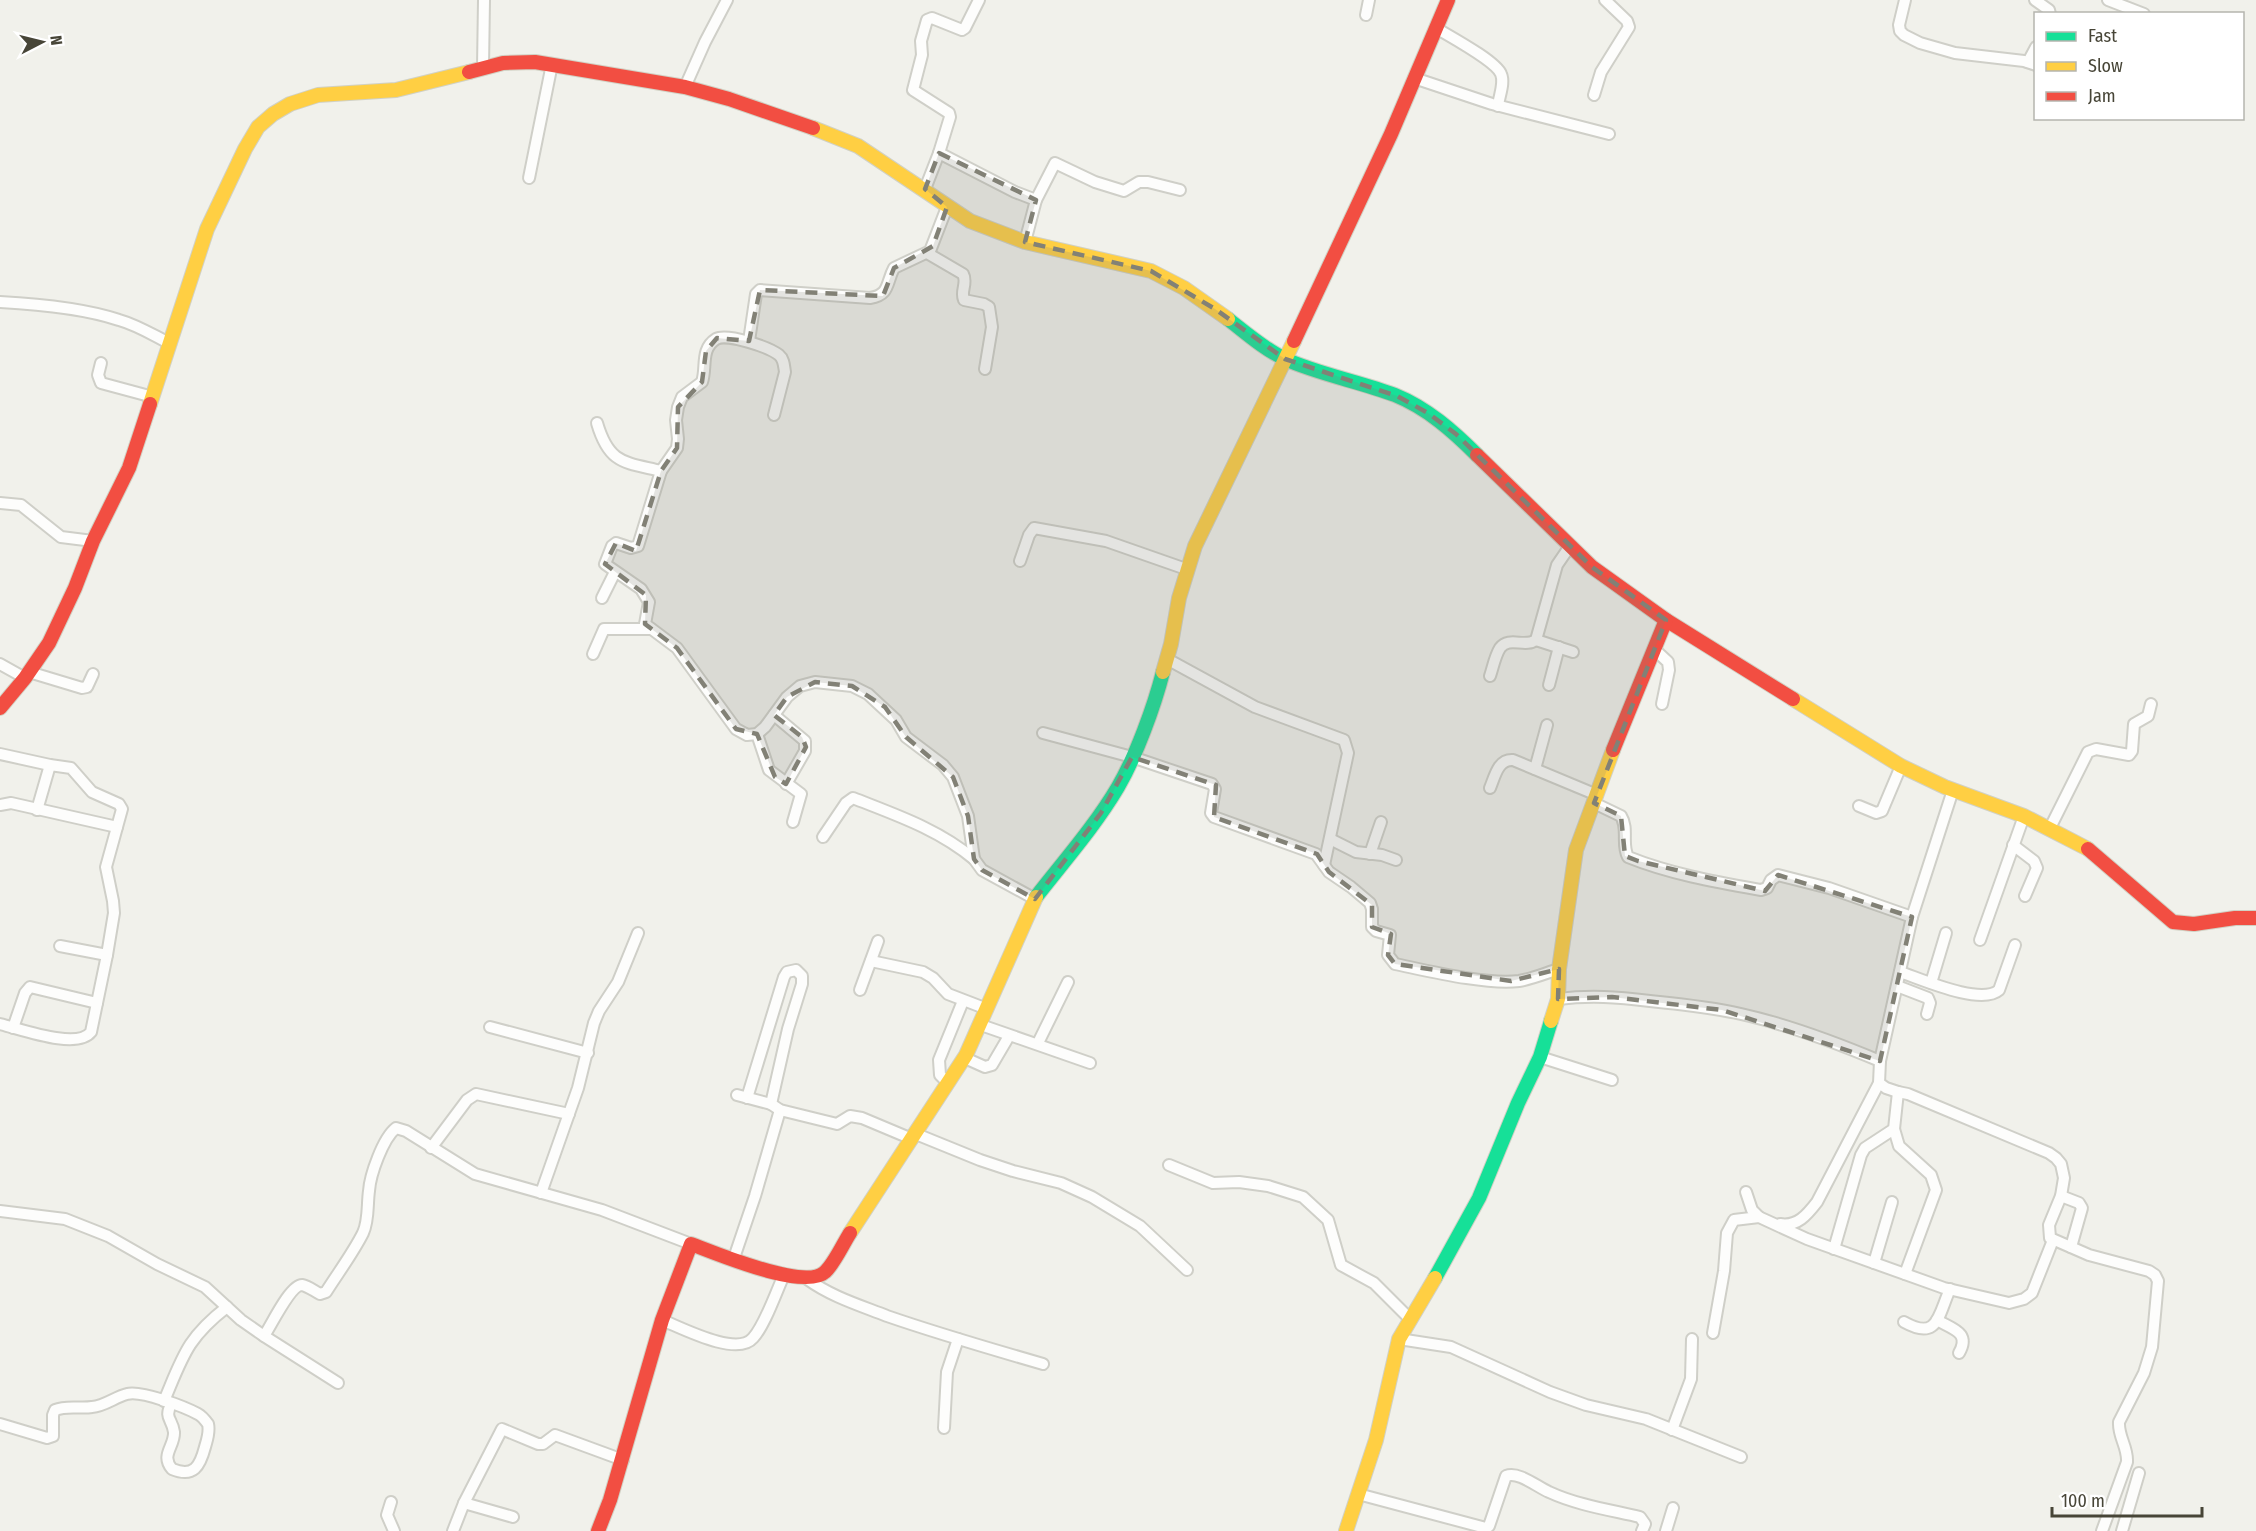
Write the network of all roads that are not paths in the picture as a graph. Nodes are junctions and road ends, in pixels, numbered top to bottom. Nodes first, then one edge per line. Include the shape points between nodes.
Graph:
1 (484, 0) edge
2 (727, 0) edge
3 (980, 0) edge
4 (1369, 0) edge
5 (1448, 0) edge
6 (1605, 0) edge
7 (1905, 0) edge
8 (2036, 0) edge
9 (2108, 0) edge
10 (2050, 12) edge
11 (2139, 12) edge
12 (1366, 15) dead end
13 (1436, 28) junction
14 (552, 64) junction
15 (2032, 64) edge
16 (483, 68) junction
17 (1414, 78) junction
18 (685, 87) junction
19 (1594, 95) dead end
20 (1498, 106) junction
21 (1609, 134) dead end
22 (939, 153) junction
23 (529, 178) dead end
24 (925, 189) junction
25 (1180, 190) dead end
26 (1036, 200) junction
27 (947, 207) junction
28 (1025, 242) junction
29 (927, 253) junction
30 (0, 302) edge
31 (749, 341) junction
32 (170, 343) junction
33 (1285, 359) junction
34 (101, 363) dead end
35 (985, 369) dead end
36 (153, 397) junction
37 (774, 415) dead end
38 (597, 423) dead end
39 (661, 471) junction
40 (0, 503) edge
41 (93, 541) junction
42 (1570, 546) junction
43 (1020, 561) dead end
44 (1186, 569) junction
45 (615, 572) junction
46 (602, 598) dead end
47 (1666, 620) junction
48 (651, 629) junction
49 (1536, 640) junction
50 (1559, 647) junction
51 (1654, 649) junction
52 (1574, 652) dead end
53 (593, 654) dead end
54 (1167, 659) junction
55 (0, 664) edge
56 (93, 674) dead end
57 (27, 675) junction
58 (1490, 676) dead end
59 (1550, 685) dead end
60 (1662, 704) dead end
61 (2151, 704) dead end
62 (0, 708) edge
63 (774, 715) junction
64 (1547, 724) dead end
65 (1044, 733) dead end
66 (758, 734) junction
67 (0, 754) edge
68 (1132, 757) junction
69 (50, 765) junction
70 (1901, 766) junction
71 (1535, 769) junction
72 (786, 784) junction
73 (1490, 788) dead end
74 (1953, 790) junction
75 (1595, 799) junction
76 (0, 805) edge
77 (1859, 806) dead end
78 (37, 810) junction
79 (2024, 816) junction
80 (793, 822) dead end
81 (1381, 822) dead end
82 (117, 827) junction
83 (2050, 828) junction
84 (823, 837) dead end
85 (1330, 839) junction
86 (2013, 845) junction
87 (1370, 854) junction
88 (974, 859) junction
89 (1396, 860) dead end
90 (1324, 865) junction
91 (2025, 896) dead end
92 (1035, 899) junction
93 (1912, 917) junction
94 (2256, 918) edge
95 (638, 933) dead end
96 (1946, 933) dead end
97 (1980, 940) dead end
98 (878, 941) dead end
99 (2014, 945) dead end
100 (60, 946) dead end
101 (107, 955) junction
102 (871, 961) junction
103 (1559, 969) junction
104 (1900, 972) junction
105 (1068, 982) dead end
106 (1931, 983) junction
107 (1897, 986) junction
108 (860, 990) dead end
109 (1558, 999) junction
110 (963, 1001) junction
111 (97, 1003) junction
112 (987, 1009) junction
113 (1927, 1014) dead end
114 (0, 1024) edge
115 (981, 1025) junction
116 (490, 1027) dead end
117 (13, 1028) junction
118 (1009, 1036) junction
119 (1038, 1043) junction
120 (588, 1053) junction
121 (1540, 1057) junction
122 (964, 1058) junction
123 (1880, 1061) junction
124 (1090, 1063) dead end
125 (1612, 1080) dead end
126 (948, 1083) junction
127 (1879, 1083) junction
128 (1898, 1092) junction
129 (775, 1107) junction
130 (569, 1114) junction
131 (1894, 1129) junction
132 (914, 1136) junction
133 (431, 1148) junction
134 (1169, 1165) dead end
135 (1746, 1192) dead end
136 (541, 1193) junction
137 (2061, 1196) junction
138 (1892, 1202) dead end
139 (0, 1211) edge
140 (1759, 1216) junction
141 (1777, 1224) junction
142 (2053, 1240) junction
143 (691, 1244) junction
144 (2071, 1247) junction
145 (1834, 1249) junction
146 (734, 1258) junction
147 (1874, 1263) junction
148 (1187, 1270) dead end
149 (1905, 1274) junction
150 (784, 1275) junction
151 (807, 1279) junction
152 (1950, 1289) junction
153 (227, 1307) junction
154 (1410, 1319) junction
155 (662, 1320) junction
156 (1936, 1320) junction
157 (1904, 1322) dead end
158 (1713, 1333) dead end
159 (264, 1336) junction
160 (958, 1339) junction
161 (1399, 1339) junction
162 (1692, 1339) dead end
163 (1959, 1353) dead end
164 (1043, 1364) dead end
165 (338, 1383) dead end
166 (167, 1402) junction
167 (0, 1425) edge
168 (944, 1428) dead end
169 (1672, 1430) junction
170 (1741, 1457) dead end
171 (622, 1460) junction
172 (2139, 1473) dead end
173 (1358, 1494) junction
174 (391, 1502) dead end
175 (464, 1503) junction
176 (1673, 1508) dead end
177 (513, 1517) dead end
178 (1646, 1529) edge
179 (394, 1531) edge
180 (453, 1531) edge
181 (597, 1531) edge
182 (1346, 1531) edge
183 (1666, 1531) edge
184 (2102, 1531) edge
185 (2122, 1531) edge

1 - 16 street
2 - 18 street
3 - 22 street via 964,29 930,18 921,41 922,55 913,90 950,115
4 - 12 street
5 - 13 street
6 - 19 street via 1628,21 1629,27 1601,72
7 - 15 street via 1899,25 1904,35 1955,53
8 - 10 street
9 - 11 street
13 - 17 street
13 - 20 street via 1487,60 1502,75
14 - 16 street via 518,62
14 - 18 street
14 - 23 street
16 - 32 street via 396,90 318,95 290,104 258,127 207,229
17 - 20 street
17 - 33 street
18 - 24 street via 836,136
20 - 21 street
22 - 24 street
22 - 26 street
24 - 27 street
25 - 26 street via 1138,182 1124,191 1095,182 1057,162
26 - 28 street
27 - 28 street via 970,221
27 - 29 street
28 - 33 street via 1150,271 1184,288
29 - 31 street via 894,268 880,297 760,290 756,294
29 - 35 street via 963,274 964,300 989,307 992,327
30 - 32 street via 112,318
31 - 37 street via 779,355 784,365
31 - 39 street via 717,338 706,351 702,382 682,397 676,420 676,448
32 - 36 street
33 - 42 street via 1397,396 1428,413 1456,434
33 - 44 street
34 - 36 street via 101,383
36 - 41 street via 129,468
38 - 39 street via 610,453 626,462
39 - 45 street via 638,546 612,546 605,564
40 - 41 street via 21,505 61,537
41 - 57 street via 49,643
42 - 47 street via 1592,567
42 - 49 street via 1557,565
43 - 44 street via 1034,528 1106,541
44 - 54 street
45 - 46 street
45 - 48 street via 646,595 649,607 644,622
47 - 51 street
47 - 70 street
48 - 53 street via 604,629
48 - 66 street via 677,648 736,729 747,735
49 - 50 street
49 - 58 street via 1504,644
50 - 52 street
50 - 59 street
51 - 60 street via 1668,662
51 - 75 street
54 - 68 street
54 - 85 street via 1255,707 1344,740 1348,753
55 - 57 street
56 - 57 street via 87,687 82,688
57 - 62 street
61 - 83 street via 2148,717 2134,724 2132,751 2128,756 2096,748 2088,752
63 - 66 street
63 - 72 street via 805,741 805,751
63 - 88 street via 800,686 814,682 852,686 868,694 896,720 906,736 953,777 968,816
64 - 71 street
65 - 68 street
66 - 72 street via 769,770
67 - 69 street
68 - 90 street via 1212,784 1215,789 1210,813 1214,817 1316,854
68 - 92 street via 1101,813
69 - 78 street
69 - 82 street via 71,768 92,792 119,804 122,812
70 - 74 street
70 - 77 street via 1882,811 1876,813
71 - 73 street via 1506,760
71 - 75 street
72 - 80 street via 799,792 801,798
74 - 79 street
74 - 93 street
75 - 93 street via 1621,816 1626,829 1625,852 1638,861 1761,890 1778,875
75 - 103 street via 1576,850
76 - 78 street via 11,803
78 - 82 street
79 - 83 street
79 - 86 street
81 - 87 street
82 - 101 street via 106,867 114,908
83 - 94 street via 2092,850 2173,922 2205,924
84 - 88 street via 853,798 912,820 957,844
85 - 87 street via 1356,852
85 - 90 street
86 - 91 street via 2037,868
86 - 97 street
87 - 89 street
88 - 92 street via 992,877
90 - 103 street via 1372,905 1372,927 1390,935 1388,955 1395,964 1474,979 1511,981
92 - 112 street
93 - 104 street
95 - 120 street via 618,982 594,1023
96 - 106 street
98 - 102 street
99 - 106 street via 1996,993 1989,996
100 - 101 street
101 - 111 street
102 - 108 street
102 - 110 street via 923,972 948,994
103 - 109 street
104 - 106 street
104 - 107 street
105 - 119 street
107 - 113 street via 1928,998
107 - 123 street
109 - 121 street
109 - 123 street via 1587,995 1722,1010 1842,1045
110 - 112 street
110 - 126 street via 939,1060 940,1074
111 - 117 street via 87,1038 66,1040
111 - 117 street via 30,987
112 - 115 street
114 - 117 street
115 - 118 street
115 - 122 street
116 - 120 street
118 - 119 street
118 - 122 street via 992,1065 985,1067
119 - 124 street
120 - 130 street
121 - 125 street
121 - 154 street via 1479,1198
122 - 126 street
123 - 127 street
126 - 132 street
127 - 128 street
127 - 141 street via 1807,1216 1786,1225
128 - 131 street
128 - 137 street via 2049,1153 2063,1170
129 - 129 street via 742,1096 784,977 796,970 802,976 802,984 788,1029
129 - 132 street via 837,1124 850,1116 862,1118
129 - 146 street via 755,1196
130 - 133 street via 476,1094 467,1100
130 - 136 street
131 - 145 street via 1865,1148 1861,1155
131 - 149 street via 1899,1146 1931,1175 1936,1190
132 - 148 street via 1013,1171 1061,1183 1092,1197 1140,1226
132 - 151 street via 824,1273
133 - 136 street via 475,1174
133 - 159 street via 400,1129 392,1131 373,1172 368,1214 357,1243 326,1292 320,1294 297,1286
134 - 154 street via 1213,1183 1268,1186 1303,1197 1328,1220 1341,1265 1374,1283
135 - 140 street via 1752,1210
136 - 143 street via 602,1210
137 - 142 street via 2049,1225
137 - 144 street via 2082,1208
138 - 147 street
139 - 153 street via 65,1219 87,1227 205,1287
140 - 141 street
140 - 158 street via 1734,1220 1726,1233
141 - 145 street
142 - 144 street
142 - 152 street via 2032,1293 2024,1299 2009,1303
143 - 146 street
143 - 155 street
144 - 184 street via 2149,1271 2158,1281 2152,1347 2144,1373 2119,1422 2127,1462
145 - 147 street
146 - 150 street
147 - 149 street
149 - 152 street
150 - 151 street
150 - 155 street via 754,1337 744,1344 727,1345
151 - 160 street via 841,1299
152 - 156 street
153 - 159 street
153 - 166 street via 197,1333 185,1350
154 - 161 street
155 - 171 street
156 - 157 street via 1924,1330
156 - 163 street via 1961,1334 1964,1339
159 - 165 street
160 - 164 street
160 - 168 street via 947,1372
161 - 169 street via 1451,1347 1550,1392
161 - 173 street via 1376,1440
162 - 169 street via 1691,1378
166 - 166 street via 198,1414 209,1428 201,1463 193,1470 172,1469 167,1459 174,1434
166 - 167 street via 133,1393 102,1406 62,1407 52,1415 53,1436 47,1438
169 - 170 street
171 - 175 street via 554,1435 538,1444 502,1429
171 - 181 street
172 - 185 street
173 - 178 street via 1486,1528 1506,1476 1515,1475 1589,1506 1640,1517
173 - 182 street
174 - 179 street via 387,1515
175 - 177 street
175 - 180 street
176 - 183 street

